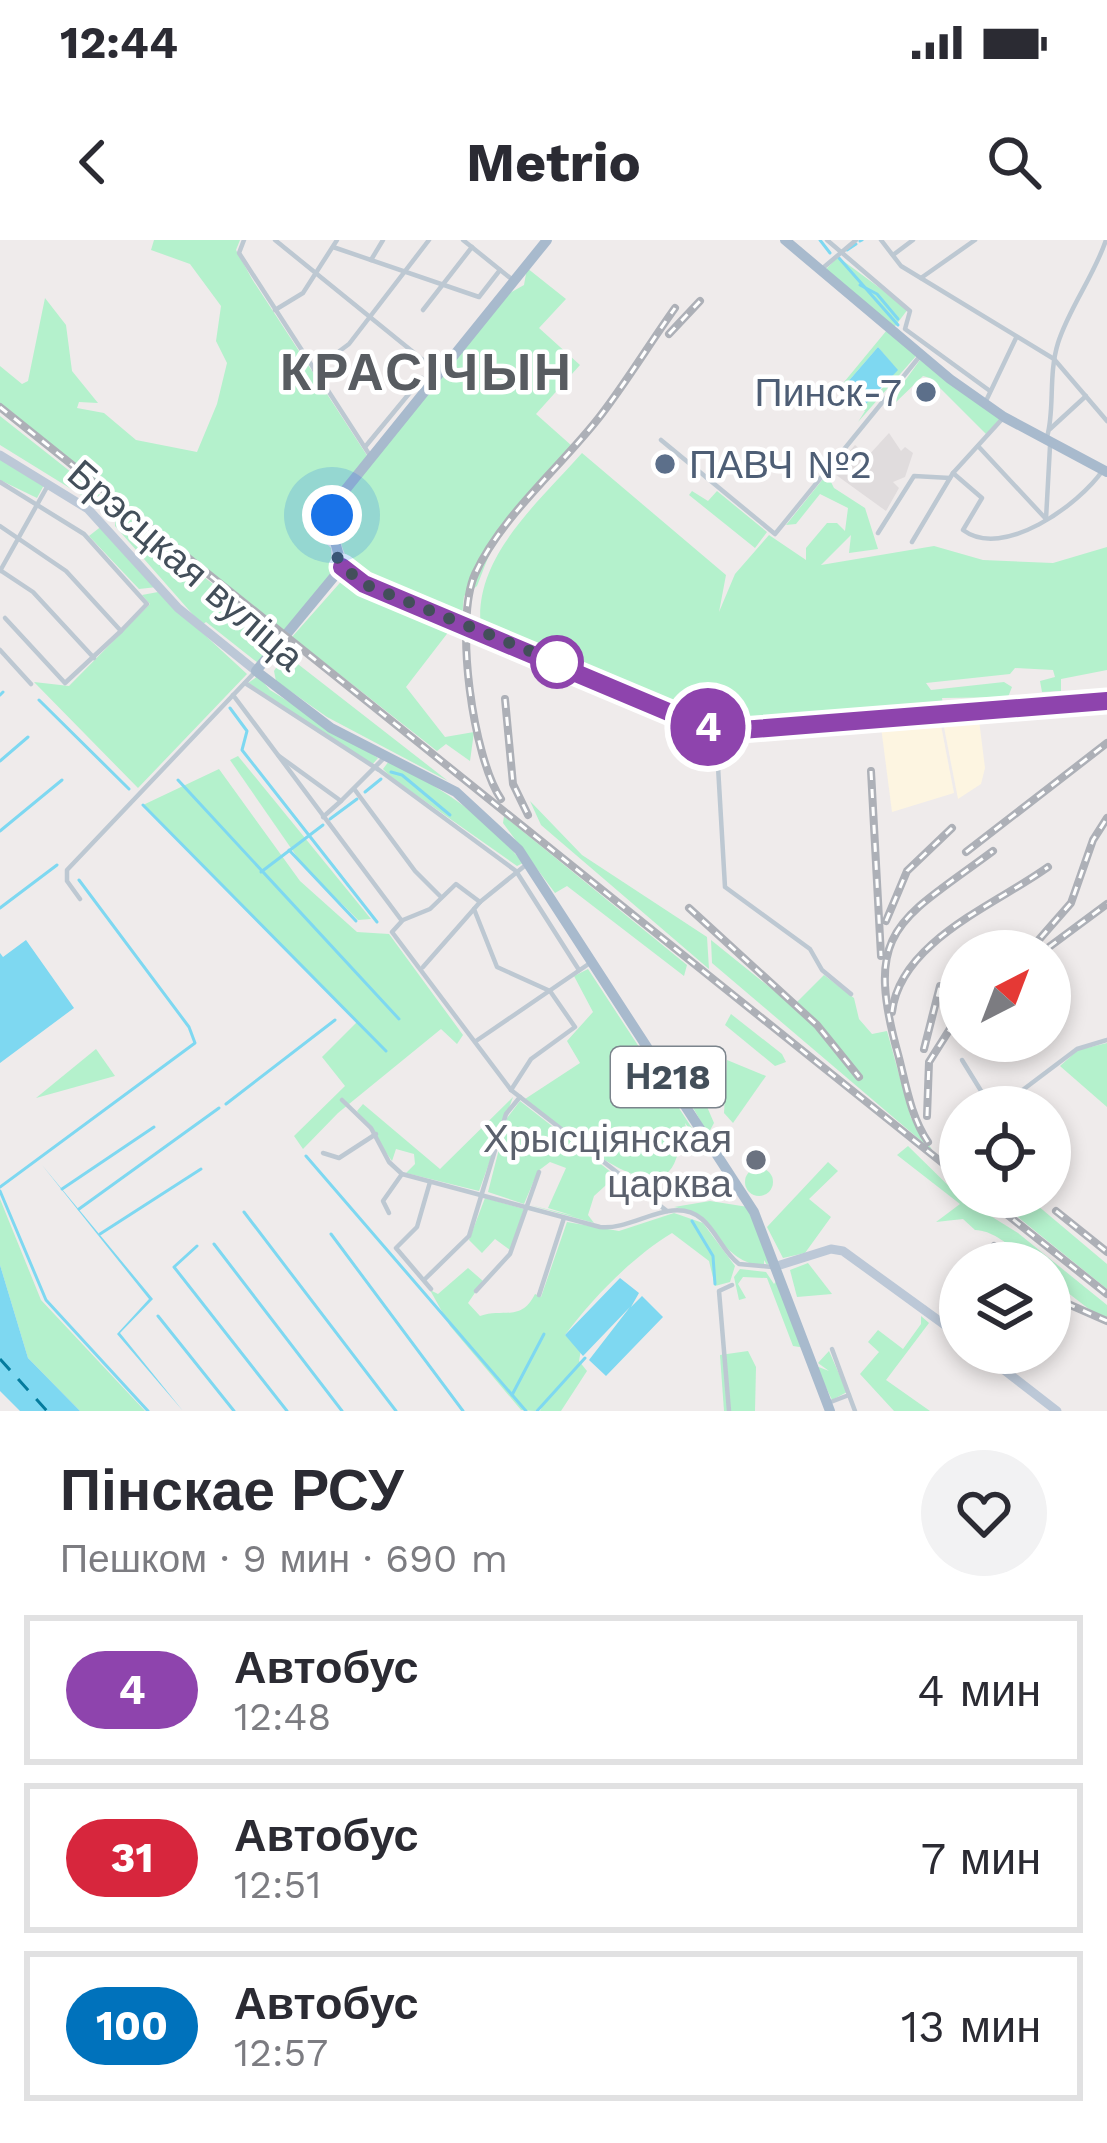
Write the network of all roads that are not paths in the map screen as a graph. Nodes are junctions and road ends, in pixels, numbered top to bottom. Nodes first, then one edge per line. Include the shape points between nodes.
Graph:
1 (244, 240) edge
2 (275, 240) edge
3 (383, 240) edge
4 (429, 240) edge
5 (464, 240) edge
6 (547, 240) edge
7 (784, 240) edge
8 (827, 240) edge
9 (856, 240) edge
10 (881, 240) edge
11 (913, 240) edge
12 (975, 240) edge
13 (1106, 240) edge
14 (335, 243) edge
15 (472, 247) junction
16 (838, 254) junction
17 (893, 255) junction
18 (371, 260) junction
19 (500, 270) junction
20 (820, 270) junction
21 (406, 271) junction
22 (317, 274) junction
23 (921, 278) junction
24 (514, 281) junction
25 (443, 285) junction
26 (274, 310) junction
27 (423, 310) dead end
28 (370, 317) junction
29 (1017, 337) junction
30 (920, 356) junction
31 (1054, 359) junction
32 (314, 370) junction
33 (439, 373) junction
34 (422, 378) dead end
35 (1086, 396) junction
36 (988, 397) junction
37 (409, 402) junction
38 (1004, 417) junction
39 (1107, 421) edge
40 (1048, 438) junction
41 (661, 440) dead end
42 (978, 446) junction
43 (368, 452) junction
44 (0, 455) edge
45 (1105, 471) edge
46 (952, 476) junction
47 (0, 482) edge
48 (50, 482) junction
49 (39, 503) junction
50 (1046, 519) junction
51 (0, 526) edge
52 (878, 533) dead end
53 (20, 537) junction
54 (912, 542) dead end
55 (342, 567) junction
56 (0, 570) edge
57 (5, 618) dead end
58 (121, 631) junction
59 (0, 650) edge
60 (94, 658) junction
61 (256, 671) junction
62 (245, 682) junction
63 (31, 684) dead end
64 (233, 695) junction
65 (1107, 701) edge
66 (716, 732) junction
67 (275, 753) junction
68 (386, 757) junction
69 (375, 768) junction
70 (356, 790) junction
71 (341, 801) junction
72 (322, 817) junction
73 (529, 863) junction
74 (516, 871) junction
75 (440, 896) junction
76 (80, 899) dead end
77 (480, 902) junction
78 (474, 909) junction
79 (402, 921) junction
80 (593, 961) junction
81 (423, 969) junction
82 (579, 970) junction
83 (550, 991) junction
84 (851, 994) dead end
85 (1107, 1040) edge
86 (476, 1041) junction
87 (1028, 1086) edge
88 (512, 1090) junction
89 (520, 1096) junction
90 (342, 1100) dead end
91 (376, 1135) junction
92 (323, 1153) dead end
93 (539, 1172) dead end
94 (402, 1174) junction
95 (430, 1182) junction
96 (483, 1195) junction
97 (526, 1207) junction
98 (667, 1210) junction
99 (389, 1213) dead end
100 (564, 1218) junction
101 (777, 1266) junction
102 (424, 1280) junction
103 (732, 1285) dead end
104 (430, 1289) dead end
105 (476, 1291) dead end
106 (539, 1295) dead end
107 (939, 1321) edge
108 (832, 1349) dead end
109 (1009, 1374) edge
110 (849, 1395) junction
111 (829, 1407) edge
112 (729, 1411) edge
113 (855, 1411) edge
114 (1057, 1411) edge

1 - 26 street via 239,253
2 - 22 street
3 - 18 street
4 - 21 street
5 - 15 street
6 - 24 main road
7 - 20 main road
8 - 16 street
9 - 16 street
10 - 17 street
11 - 17 street
12 - 23 street
13 - 31 street
14 - 18 street
14 - 22 street
15 - 19 street
15 - 25 street
16 - 20 street
16 - 36 street via 910,311 905,329
17 - 23 street
18 - 21 street
19 - 24 street
19 - 25 street via 479,297
20 - 30 main road
21 - 25 street
21 - 28 street
22 - 26 street
22 - 28 street
23 - 29 street
24 - 33 main road
25 - 27 street
26 - 32 street
28 - 32 street
28 - 33 street
29 - 31 street
29 - 36 street
30 - 36 main road
30 - 41 street via 775,534
31 - 35 street
31 - 40 street
32 - 43 street
33 - 37 main road
34 - 37 street
35 - 39 street
35 - 40 street
36 - 38 main road
37 - 43 main road
38 - 40 main road
38 - 42 street
40 - 45 main road
40 - 50 street
42 - 46 street
42 - 50 street
43 - 55 main road via 332,515
44 - 48 street, Брэсцкая вуліца / Н218
45 - 50 street
46 - 50 street via 982,498 965,534 1024,535
46 - 52 street via 914,476
46 - 54 street
47 - 49 street, Брэсцкая вуліца
48 - 49 street
48 - 61 street, Брэсцкая вуліца / Н218 via 103,522 178,608
49 - 53 street
49 - 58 street, Брэсцкая вуліца via 85,534 147,604
51 - 53 street
53 - 56 street
53 - 58 street via 66,571
55 - 61 main road
55 - 66 street via 364,584
56 - 60 street via 33,592
57 - 60 street via 65,683
58 - 60 street
59 - 63 street
61 - 62 street
61 - 68 main road, Брэсцкая вуліца / Н218
62 - 64 street
62 - 69 street
64 - 67 street
64 - 76 street via 68,870
65 - 66 street
66 - 84 street via 725,887 809,949
67 - 71 street
67 - 72 street
68 - 69 street
68 - 73 main road, Брэсцкая вуліца / Н218 via 457,792
69 - 70 street
69 - 74 street
70 - 71 street
70 - 75 street
71 - 72 street
72 - 79 street
73 - 74 street
73 - 80 main road, Брэсцкая вуліца / Н218
74 - 77 street
74 - 82 street
75 - 77 street via 464,885
75 - 79 street
77 - 78 street
78 - 81 street
78 - 83 street via 497,968
79 - 81 street via 392,932
80 - 82 street
80 - 101 main road, Брэсцкая вуліца / Н218 via 752,1209
81 - 86 street
82 - 83 street
83 - 86 street
83 - 88 street via 575,1027 531,1059
85 - 87 street via 1077,1049
86 - 88 street
88 - 89 street
89 - 96 street via 506,1114
89 - 98 street
90 - 91 street
91 - 92 street via 338,1158
91 - 94 street
93 - 97 street
94 - 95 street
94 - 99 street via 382,1201
95 - 96 street
95 - 102 street via 417,1227 396,1248
96 - 97 street
96 - 102 street via 466,1240
97 - 100 street
97 - 105 street via 510,1254
98 - 100 street via 620,1228
98 - 101 street via 696,1215 740,1265
100 - 106 street
101 - 107 street via 844,1251
101 - 111 main road, Брэсцкая вуліца / Н218
102 - 104 street
103 - 112 street via 719,1291
108 - 110 street
109 - 114 street
110 - 111 street, Брэсцкая вуліца
110 - 113 street

